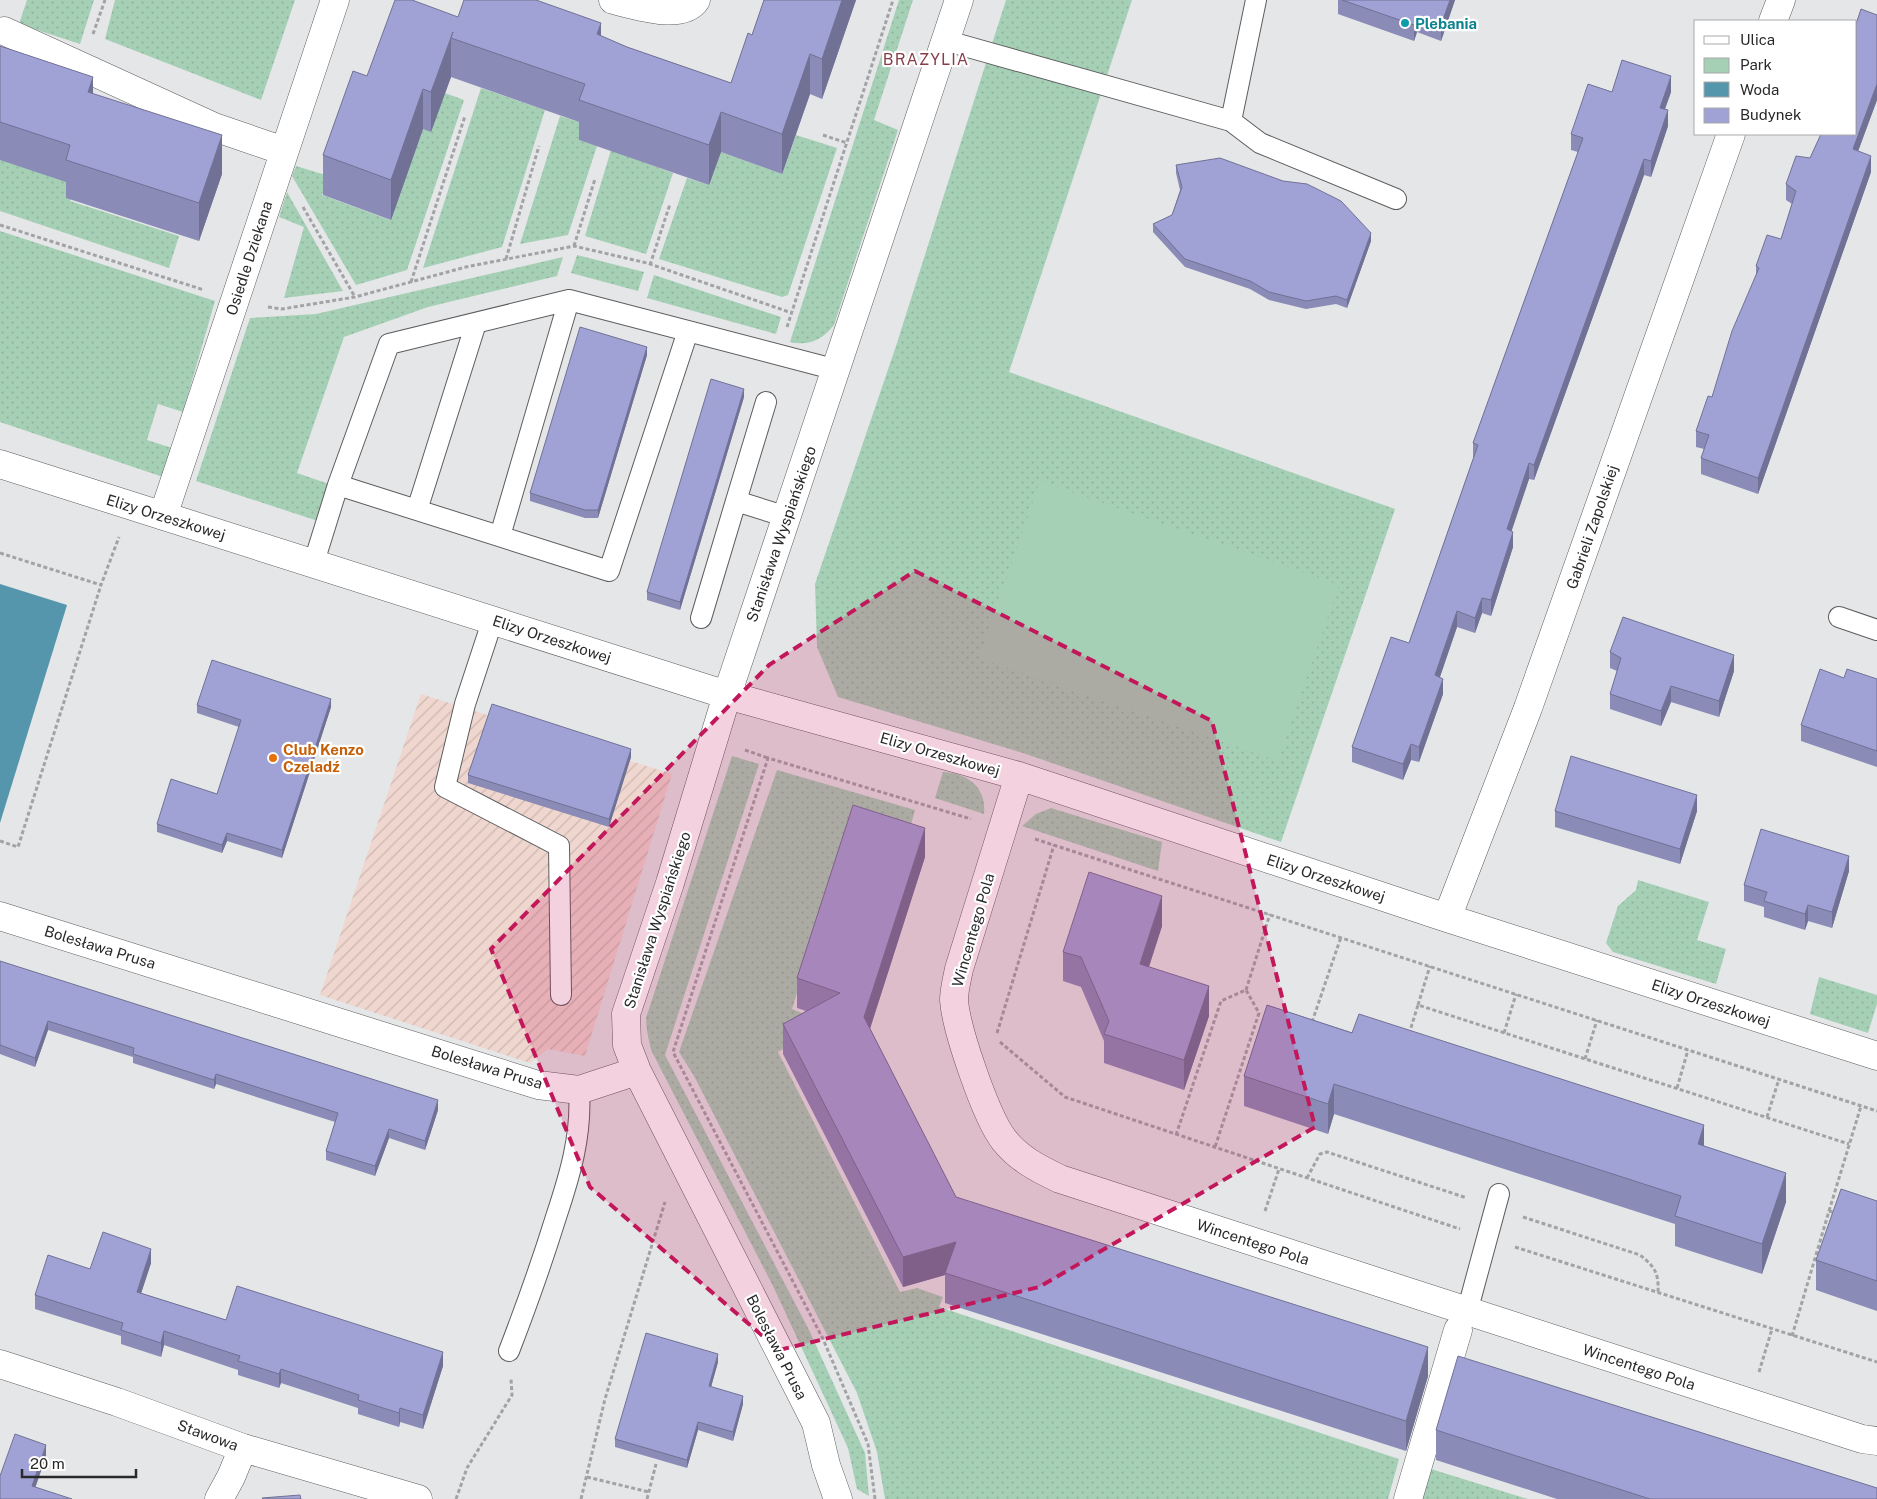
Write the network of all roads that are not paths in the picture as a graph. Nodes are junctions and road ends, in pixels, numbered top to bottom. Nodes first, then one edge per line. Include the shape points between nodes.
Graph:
1 (335, 0) edge
2 (613, 0) edge
3 (696, 0) edge
4 (959, 0) edge
5 (1256, 0) edge
6 (1781, 0) edge
7 (1773, 20) edge
8 (4, 31) dead end
9 (947, 41) junction
10 (1231, 121) junction
11 (1731, 135) edge
12 (282, 159) junction
13 (1396, 199) dead end
14 (569, 300) junction
15 (476, 323) junction
16 (688, 331) junction
17 (836, 370) junction
18 (766, 402) dead end
19 (0, 464) edge
20 (338, 485) junction
21 (736, 501) junction
22 (417, 510) junction
23 (163, 516) junction
24 (787, 517) junction
25 (500, 536) junction
26 (314, 562) junction
27 (701, 618) dead end
28 (1839, 618) dead end
29 (493, 619) junction
30 (1877, 630) edge
31 (727, 695) junction
32 (1019, 776) junction
33 (0, 916) edge
34 (1447, 918) junction
35 (561, 994) dead end
36 (1877, 1056) edge
37 (637, 1071) junction
38 (579, 1090) junction
39 (1499, 1194) dead end
40 (1463, 1321) junction
41 (509, 1351) road end
42 (0, 1364) edge
43 (1877, 1441) edge
44 (243, 1448) junction
45 (219, 1499) edge
46 (418, 1499) edge
47 (838, 1499) edge
48 (1408, 1499) edge

1 - 12 street, Osiedle Dziekana
2 - 3 street via 657,10 680,10
4 - 9 street, Stanisława Wyspiańskiego
5 - 10 lane
6 - 7 street
8 - 12 street
9 - 10 lane
9 - 17 street, Stanisława Wyspiańskiego
10 - 13 lane via 1260,143
11 - 34 street, Gabrieli Zapolskiej via 1528,708
12 - 23 street, Osiedle Dziekana
14 - 15 lane
14 - 16 lane
14 - 25 lane
15 - 20 lane via 389,344
15 - 22 lane
16 - 17 lane
16 - 25 lane via 609,571
17 - 24 street, Stanisława Wyspiańskiego
18 - 21 lane
19 - 23 street, Elizy Orzeszkowej
20 - 22 lane
20 - 26 lane
21 - 24 lane
21 - 27 lane
22 - 25 lane
23 - 26 street, Elizy Orzeszkowej
24 - 31 street, Stanisława Wyspiańskiego
26 - 29 street, Elizy Orzeszkowej
28 - 30 lane
29 - 31 street, Elizy Orzeszkowej
29 - 35 lane via 465,704 445,787 559,846
31 - 32 street, Elizy Orzeszkowej
31 - 37 street, Stanisława Wyspiańskiego via 626,1014 628,1045
32 - 34 street, Elizy Orzeszkowej
32 - 40 street, Wincentego Pola via 959,969 954,999 980,1089 1004,1139 1025,1162 1060,1180
33 - 38 street, Bolesława Prusa via 538,1085
34 - 36 street, Elizy Orzeszkowej
37 - 38 street, Bolesława Prusa
37 - 47 street, Bolesława Prusa via 816,1423
38 - 41 lane via 581,1112 575,1159
39 - 40 lane
40 - 43 street, Wincentego Pola
40 - 48 street
42 - 44 street, Stawowa
44 - 45 street
44 - 46 street, Stawowa

